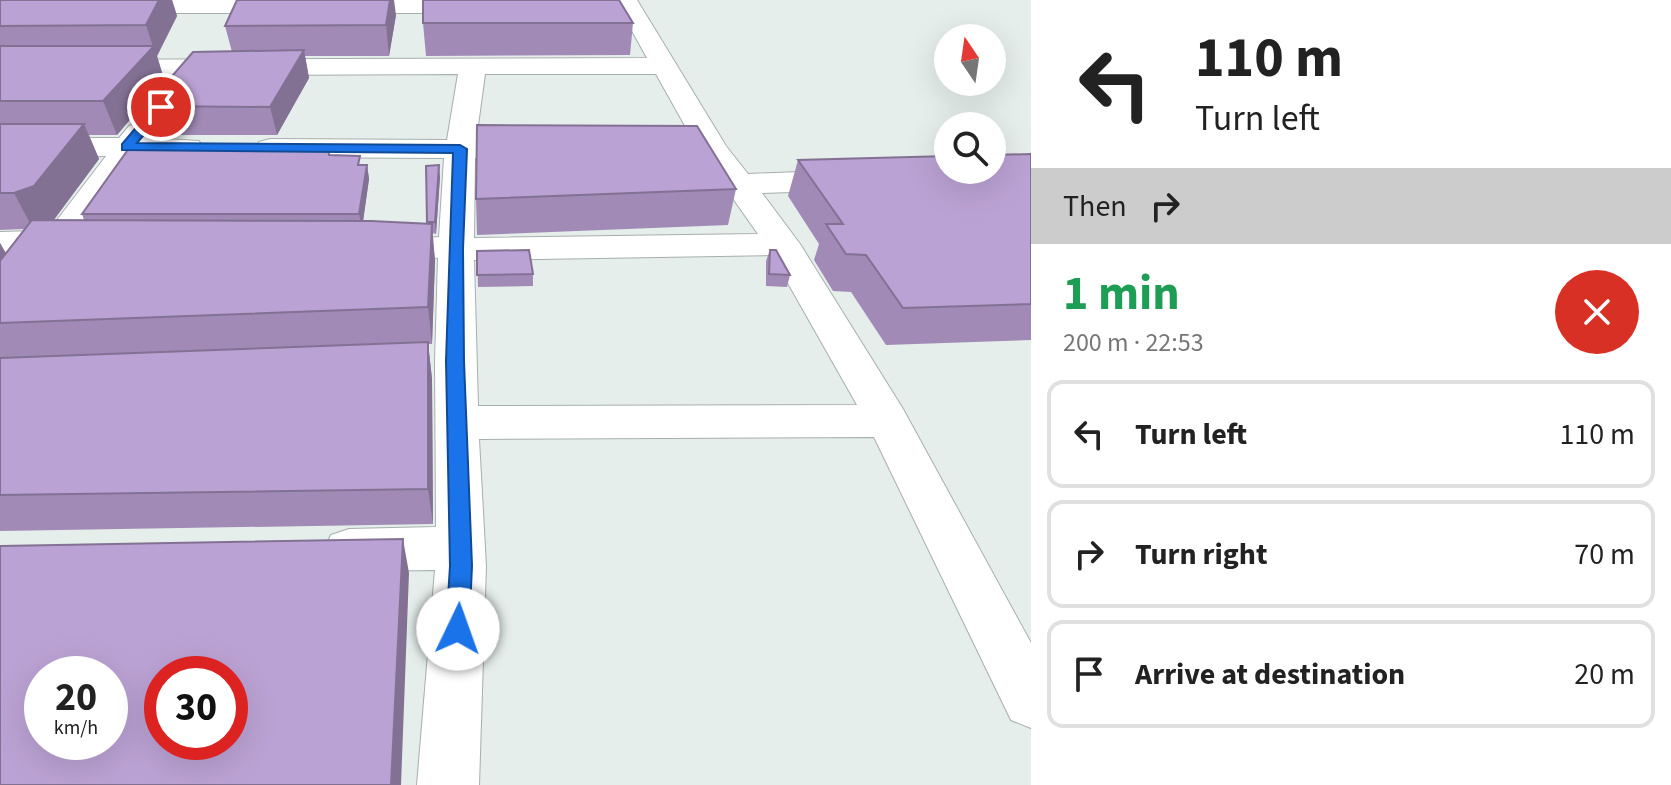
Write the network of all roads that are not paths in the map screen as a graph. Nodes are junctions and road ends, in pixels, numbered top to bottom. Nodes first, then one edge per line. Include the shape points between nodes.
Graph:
1 (618, 3) edge
2 (505, 5) edge
3 (0, 6) edge
4 (243, 7) junction
5 (473, 66) junction
6 (665, 66) junction
7 (194, 67) junction
8 (0, 68) edge
9 (0, 147) edge
10 (127, 147) junction
11 (460, 149) junction
12 (555, 149) edge
13 (877, 179) edge
14 (739, 184) junction
15 (0, 242) edge
16 (39, 242) junction
17 (106, 242) edge
18 (393, 244) edge
19 (783, 244) junction
20 (456, 249) junction
21 (0, 296) edge
22 (888, 421) junction
23 (457, 423) junction
24 (461, 548) junction
25 (302, 551) edge
26 (1031, 700) edge
27 (448, 785) edge

1 - 6 street
2 - 4 street
3 - 4 street
4 - 7 street
5 - 6 street
5 - 7 street
5 - 11 street
6 - 14 street via 697,149
7 - 8 street
7 - 10 street
9 - 10 street
10 - 11 street
10 - 16 street via 66,231
11 - 12 street
11 - 20 street
13 - 14 street
14 - 19 street
15 - 16 street
16 - 17 street
16 - 21 street
18 - 20 street
19 - 20 street
19 - 22 street
20 - 23 street via 439,362
22 - 23 street
22 - 26 street
23 - 24 street
24 - 25 street
24 - 27 street

